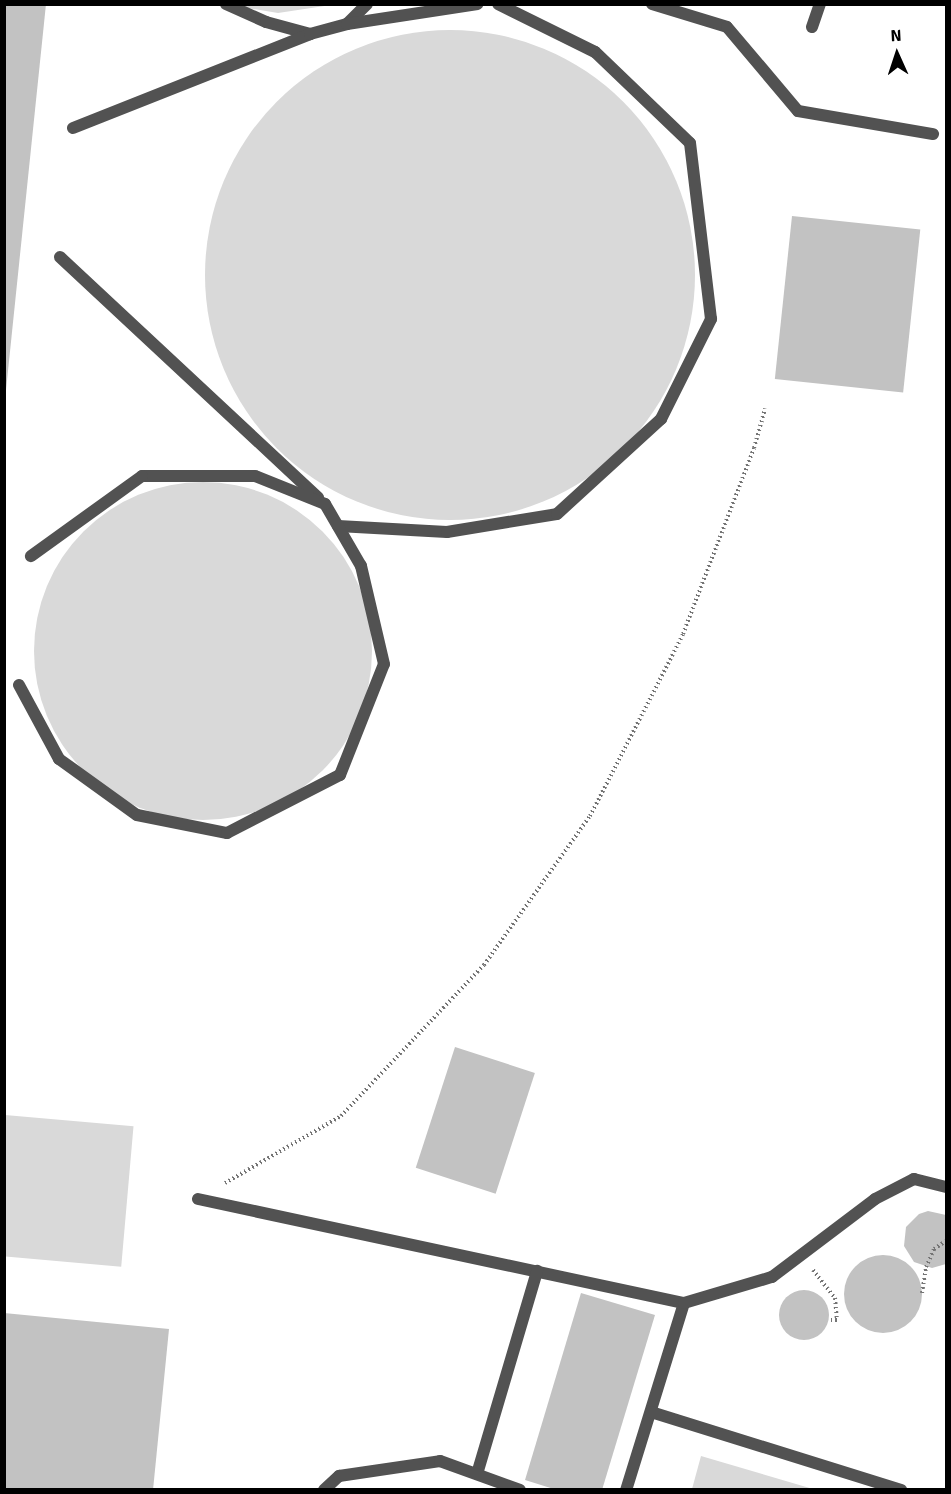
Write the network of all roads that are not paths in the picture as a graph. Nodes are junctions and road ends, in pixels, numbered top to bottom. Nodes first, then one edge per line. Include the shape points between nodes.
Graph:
1 (226, 4) edge
2 (367, 4) edge
3 (477, 4) edge
4 (498, 4) edge
5 (652, 4) edge
6 (820, 4) edge
7 (347, 24) junction
8 (812, 27) dead end
9 (310, 34) junction
10 (73, 128) dead end
11 (933, 135) dead end
12 (60, 256) dead end
13 (324, 504) junction
14 (338, 526) junction
15 (31, 556) dead end
16 (19, 685) dead end
17 (946, 1187) edge
18 (198, 1199) road end
19 (537, 1271) junction
20 (684, 1303) junction
21 (651, 1412) junction
22 (477, 1474) junction
23 (324, 1490) edge
24 (520, 1490) edge
25 (626, 1490) edge
26 (901, 1490) edge

1 - 9 lane
2 - 7 lane
3 - 7 lane
4 - 14 lane via 595,52 690,143 711,319 662,419 557,513 447,532
5 - 11 lane via 727,27 798,111
6 - 8 lane
7 - 9 lane
9 - 10 lane
12 - 13 lane
13 - 14 lane
13 - 15 lane via 255,476 142,476
14 - 16 lane via 361,566 384,664 340,775 227,833 137,815 59,759
17 - 20 lane via 914,1179 875,1199 772,1277
18 - 19 lane
19 - 20 lane
19 - 22 lane
20 - 21 lane
21 - 25 lane
21 - 26 lane
22 - 23 lane via 440,1461 339,1476
22 - 24 lane

